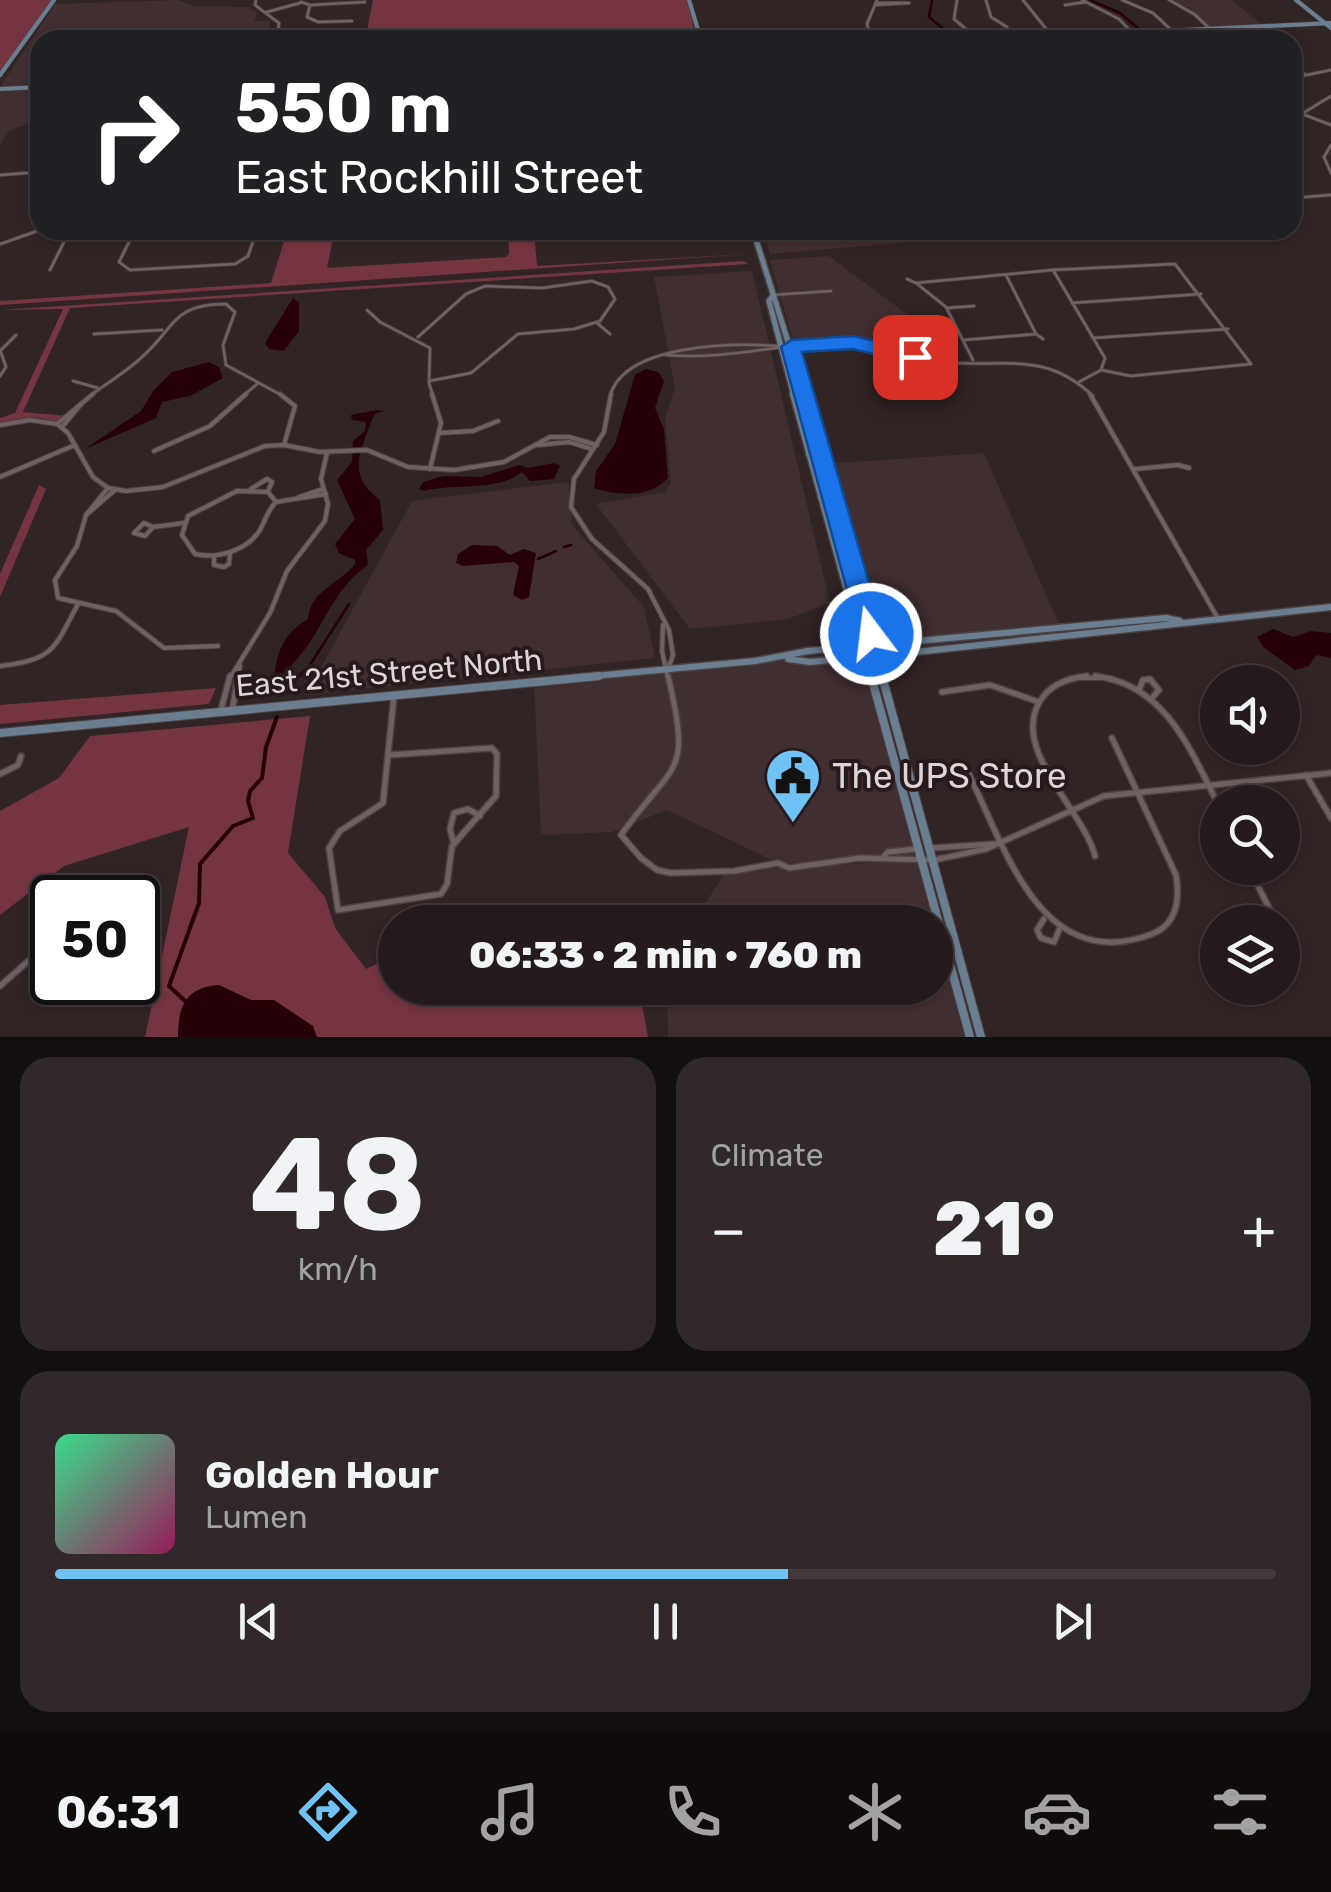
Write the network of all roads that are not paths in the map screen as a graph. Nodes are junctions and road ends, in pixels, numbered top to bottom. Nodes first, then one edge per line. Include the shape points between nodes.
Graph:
1 (54, 0) edge
2 (256, 0) edge
3 (689, 0) edge
4 (957, 0) edge
5 (986, 0) edge
6 (1022, 0) edge
7 (1122, 0) edge
8 (1145, 0) edge
9 (1169, 0) edge
10 (1296, 0) edge
11 (303, 1) edge
12 (1084, 1) edge
13 (366, 2) edge
14 (877, 3) edge
15 (310, 5) junction
16 (1065, 5) dead end
17 (1135, 6) junction
18 (266, 11) junction
19 (352, 21) dead end
20 (1329, 24) edge
21 (1007, 27) dead end
22 (1248, 27) junction
23 (1210, 28) junction
24 (32, 30) edge
25 (278, 30) edge
26 (698, 30) edge
27 (869, 30) edge
28 (968, 30) edge
29 (1047, 30) edge
30 (1130, 30) edge
31 (1172, 30) joint
32 (1251, 30) edge
33 (30, 33) edge
34 (1331, 70) edge
35 (1302, 71) edge
36 (0, 74) edge
37 (1306, 74) junction
38 (1302, 75) edge
39 (30, 88) edge
40 (0, 89) edge
41 (1331, 96) edge
42 (1302, 112) edge
43 (1302, 114) edge
44 (1331, 125) edge
45 (1331, 145) edge
46 (30, 173) edge
47 (1331, 173) edge
48 (0, 175) edge
49 (1331, 195) edge
50 (1303, 197) edge
51 (30, 234) edge
52 (65, 240) edge
53 (131, 240) edge
54 (255, 240) edge
55 (756, 240) edge
56 (0, 244) edge
57 (242, 260) joint
58 (1175, 264) joint
59 (50, 270) dead end
60 (1052, 270) junction
61 (1006, 273) junction
62 (908, 279) dead end
63 (916, 283) junction
64 (831, 290) dead end
65 (1202, 294) junction
66 (772, 296) junction
67 (1072, 303) junction
68 (974, 306) dead end
69 (947, 308) junction
70 (367, 310) dead end
71 (597, 323) junction
72 (1228, 329) junction
73 (162, 330) junction
74 (16, 334) dead end
75 (94, 334) dead end
76 (610, 334) dead end
77 (1036, 334) junction
78 (418, 337) junction
79 (1093, 338) junction
80 (1042, 339) dead end
81 (964, 340) junction
82 (791, 347) junction
83 (780, 348) junction
84 (0, 351) edge
85 (666, 354) joint
86 (974, 361) junction
87 (1101, 370) junction
88 (0, 376) edge
89 (430, 380) junction
90 (73, 381) dead end
91 (1078, 382) junction
92 (257, 384) junction
93 (98, 388) junction
94 (498, 421) dead end
95 (0, 425) edge
96 (59, 426) junction
97 (439, 433) junction
98 (75, 445) junction
99 (284, 445) junction
100 (595, 447) junction
101 (154, 451) dead end
102 (327, 452) junction
103 (808, 454) junction
104 (23, 456) dead end
105 (26, 465) junction
106 (1189, 468) dead end
107 (1133, 469) junction
108 (430, 470) junction
109 (0, 477) edge
110 (830, 485) junction
111 (108, 488) junction
112 (252, 489) junction
113 (115, 490) junction
114 (268, 492) junction
115 (325, 492) junction
116 (820, 496) junction
117 (276, 502) junction
118 (86, 515) junction
119 (184, 524) junction
120 (153, 527) dead end
121 (842, 527) junction
122 (230, 553) junction
123 (214, 558) junction
124 (78, 604) junction
125 (1331, 607) edge
126 (1217, 618) junction
127 (1180, 621) junction
128 (663, 625) junction
129 (874, 645) junction
130 (218, 646) dead end
131 (859, 646) junction
132 (878, 656) junction
133 (862, 657) junction
134 (782, 658) junction
135 (240, 663) junction
136 (0, 666) edge
137 (668, 669) junction
138 (1139, 690) junction
139 (942, 692) dead end
140 (394, 696) junction
141 (1152, 698) junction
142 (1039, 702) junction
143 (232, 711) junction
144 (221, 712) junction
145 (0, 733) edge
146 (1112, 738) dead end
147 (390, 755) junction
148 (21, 756) dead end
149 (964, 764) dead end
150 (1331, 773) edge
151 (0, 774) edge
152 (1306, 775) junction
153 (1207, 785) edge
154 (1217, 785) edge
155 (1200, 787) edge
156 (1140, 792) junction
157 (1072, 807) junction
158 (480, 816) junction
159 (1331, 818) edge
160 (1003, 842) junction
161 (454, 844) junction
162 (932, 853) junction
163 (918, 855) junction
164 (1095, 856) dead end
165 (881, 859) junction
166 (1045, 918) junction
167 (1059, 930) junction
168 (30, 959) edge
169 (0, 986) edge
170 (970, 1037) edge
171 (981, 1037) edge

1 - 24 main road
2 - 18 street
3 - 26 main road
4 - 28 street via 954,19
5 - 21 street via 991,17
6 - 29 street
7 - 17 street
8 - 17 street
9 - 23 street
10 - 20 main road
11 - 15 street
11 - 18 street
12 - 16 street
12 - 30 street
13 - 15 street
14 - 14 street via 910,3
14 - 27 street
15 - 19 street via 312,22
17 - 31 street
18 - 25 street via 279,22
20 - 22 main road
22 - 23 main road
22 - 32 street
23 - 31 main road
33 - 36 main road
34 - 37 street
35 - 37 street
37 - 38 street
39 - 40 main road
41 - 42 street
43 - 44 street
45 - 47 street via 1324,157
46 - 48 street
49 - 50 street
51 - 56 street
52 - 59 street
53 - 57 street via 120,265 138,270
54 - 57 street
55 - 66 main road
58 - 60 street
58 - 65 street
60 - 61 street
60 - 67 street
61 - 63 street
61 - 77 street
62 - 63 street
63 - 69 street
64 - 66 street
65 - 67 street
65 - 72 street
66 - 82 main road
66 - 83 main road
67 - 79 street
68 - 69 street
69 - 81 street
70 - 78 street
71 - 76 street
71 - 78 street via 615,299 608,287 592,281 485,286 466,294
71 - 89 street via 520,333 471,372
72 - 79 street
72 - 87 street via 1251,364 1124,376
73 - 75 street
73 - 92 street via 183,312 228,305 235,312 223,359
73 - 93 street via 146,355
74 - 84 street
77 - 80 street
77 - 81 street
78 - 89 street via 432,353
79 - 87 street via 1105,358
81 - 86 street
82 - 83 street
82 - 86 street via 853,342 936,361
82 - 110 main road
83 - 85 street
83 - 103 main road
84 - 88 street via 6,367
85 - 100 street via 619,378
86 - 91 street via 1040,362
87 - 91 street
89 - 97 street
90 - 93 street
91 - 107 street
92 - 99 street via 295,406
92 - 101 street via 210,426
93 - 96 street
94 - 97 street
95 - 96 street via 30,420
96 - 98 street
97 - 108 street
98 - 105 street
98 - 111 street via 93,478
99 - 102 street
99 - 113 street via 253,448 163,487
100 - 108 street via 538,444 495,465
100 - 128 street via 570,488 574,517 646,586
102 - 108 street via 367,450
102 - 115 street
103 - 110 main road via 816,456
103 - 116 main road
104 - 105 street
105 - 109 street
106 - 107 street
107 - 126 street
110 - 121 main road
111 - 113 street
111 - 118 street
112 - 114 street
112 - 114 street via 267,479
112 - 119 street via 206,506
113 - 118 street
114 - 117 street
115 - 117 street
115 - 135 street via 322,529 288,571
116 - 121 main road
116 - 131 main road
117 - 122 street via 254,538
118 - 124 street via 54,587 58,598
119 - 120 street
119 - 123 street via 191,549
121 - 129 main road
122 - 123 street
122 - 123 street via 224,567 214,565
124 - 130 street via 116,611 164,648
124 - 136 street via 53,654
125 - 126 main road, East 21st Street North
126 - 127 main road, East 21st Street North
127 - 129 main road, East 21st Street North
127 - 132 main road, East 21st Street North via 1172,627
128 - 137 street
128 - 137 street via 672,655
129 - 131 main road, East 21st Street North
129 - 132 main road
131 - 133 main road
131 - 134 main road, East 21st Street North
132 - 133 main road, East 21st Street North
132 - 162 main road
133 - 134 main road, East 21st Street North
133 - 163 main road
134 - 137 main road, East 21st Street North
135 - 143 street
135 - 144 street via 228,680
137 - 140 main road, East 21st Street North
137 - 165 street via 679,756 623,830 624,843 657,870 671,873
138 - 141 street
138 - 141 street via 1150,680 1159,690
138 - 142 street via 1102,675 1081,676 1052,686
139 - 142 street via 990,685
140 - 143 main road, East 21st Street North
140 - 147 street
141 - 153 street via 1170,714
142 - 157 street via 1033,716 1036,749
143 - 144 main road, East 21st Street North
144 - 145 main road, East 21st Street North
146 - 156 street
147 - 158 street via 490,748 496,754 496,796
147 - 161 street via 383,803 340,830 329,848 338,910 442,894
148 - 151 street
149 - 160 street
150 - 152 street
152 - 154 street
152 - 159 street
155 - 156 street
156 - 157 street
156 - 167 street via 1176,875 1178,906 1159,931 1123,941 1091,943
157 - 160 street
157 - 164 street
158 - 161 street
158 - 161 street via 468,809 454,813
160 - 162 street
160 - 166 street
162 - 163 street
162 - 163 street
162 - 171 main road
163 - 165 street
163 - 165 street via 888,852
163 - 170 main road
166 - 167 street
166 - 167 street via 1038,924 1040,938 1054,942
168 - 169 street

